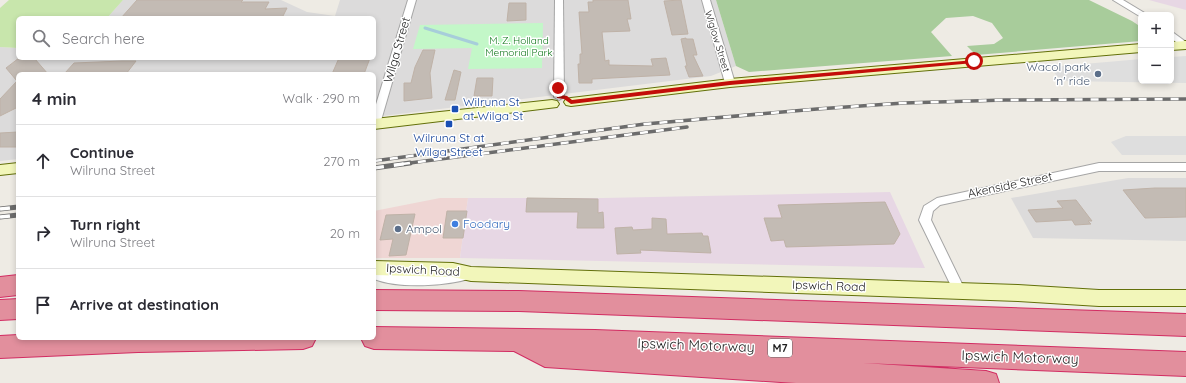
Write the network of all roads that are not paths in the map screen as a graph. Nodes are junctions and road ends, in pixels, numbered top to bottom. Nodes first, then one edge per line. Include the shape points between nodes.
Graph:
1 (412, 0) edge
2 (559, 0) edge
3 (706, 0) edge
4 (1118, 0) edge
5 (1139, 12) edge
6 (1174, 36) edge
7 (1186, 45) edge
8 (1174, 46) edge
9 (1138, 48) edge
10 (730, 83) junction
11 (560, 101) junction
12 (376, 121) edge
13 (376, 124) edge
14 (1186, 167) edge
15 (16, 168) edge
16 (0, 170) edge
17 (376, 268) edge
18 (376, 274) edge
19 (471, 274) junction
20 (16, 286) edge
21 (0, 287) edge
22 (960, 292) junction
23 (1186, 298) edge
24 (376, 300) edge
25 (16, 309) edge
26 (0, 310) edge
27 (1186, 325) edge
28 (376, 338) edge
29 (517, 339) junction
30 (193, 340) edge
31 (0, 347) edge
32 (1186, 364) edge
33 (986, 383) edge

1 - 12 street, Wilga Street
2 - 11 street
3 - 10 street, Wiglow Street
4 - 5 street
6 - 7 street
7 - 8 main road
9 - 10 main road
10 - 11 main road
11 - 13 main road
14 - 22 street, Akenside Street via 1099,167 937,202 928,209 925,220
15 - 16 main road
17 - 19 main road, Ipswich Road via 453,270
18 - 19 street, Ipswich Road via 395,279 420,280
19 - 22 main road, Ipswich Road
20 - 21 highway
22 - 23 main road, Ipswich Road via 1107,298
24 - 27 highway via 519,301
25 - 26 highway
28 - 29 highway, Ipswich Motorway / M7
29 - 32 highway, Ipswich Motorway / M7
29 - 33 highway via 545,355
30 - 31 highway

